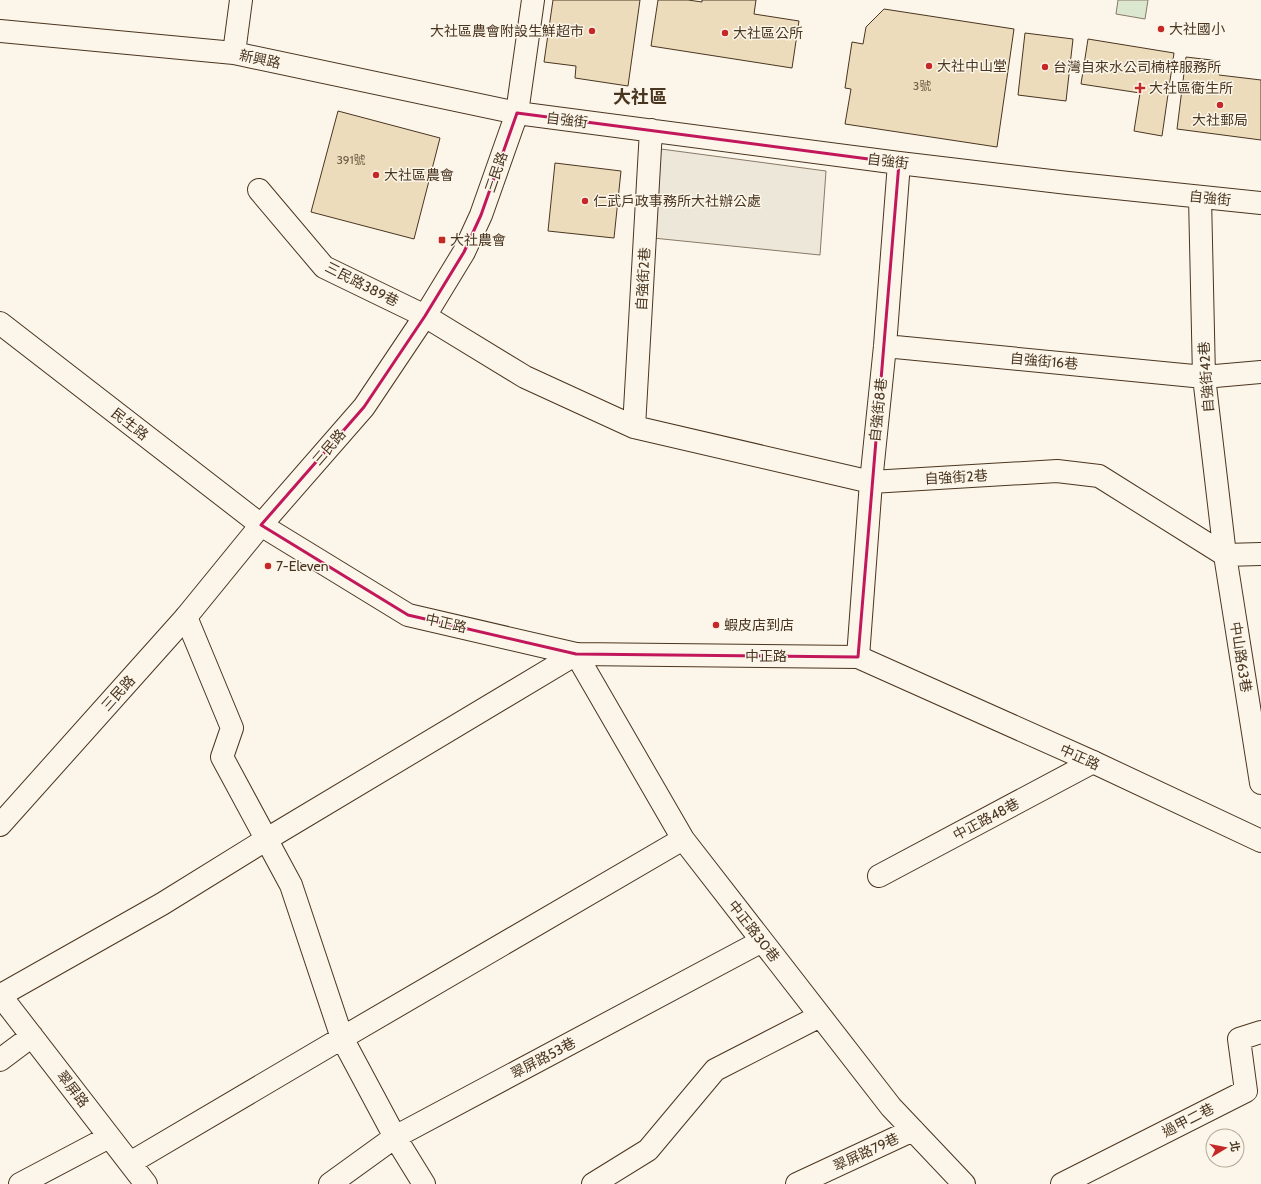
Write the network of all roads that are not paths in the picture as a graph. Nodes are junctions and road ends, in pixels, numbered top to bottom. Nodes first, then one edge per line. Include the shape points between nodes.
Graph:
1 (241, 0) edge
2 (533, 0) edge
3 (0, 31) edge
4 (234, 53) junction
5 (516, 114) junction
6 (651, 130) junction
7 (898, 163) junction
8 (259, 190) dead end
9 (1200, 197) junction
10 (1261, 203) edge
11 (424, 316) junction
12 (0, 324) edge
13 (885, 346) junction
14 (1261, 372) edge
15 (1204, 377) junction
16 (634, 427) junction
17 (871, 482) junction
18 (261, 525) junction
19 (1261, 554) edge
20 (1225, 555) junction
21 (186, 617) junction
22 (576, 654) junction
23 (858, 657) junction
24 (1093, 762) junction
25 (1261, 783) edge
26 (0, 824) edge
27 (267, 839) junction
28 (683, 839) junction
29 (1261, 841) edge
30 (879, 876) dead end
31 (762, 941) junction
32 (0, 995) edge
33 (820, 1016) junction
34 (1261, 1032) edge
35 (32, 1036) junction
36 (342, 1038) junction
37 (0, 1060) edge
38 (913, 1130) junction
39 (109, 1137) junction
40 (395, 1137) junction
41 (130, 1163) junction
42 (20, 1184) edge
43 (146, 1184) edge
44 (330, 1184) edge
45 (424, 1184) edge
46 (593, 1184) edge
47 (797, 1184) edge
48 (964, 1184) edge
49 (1062, 1184) edge

1 - 4 street
2 - 5 street, 三民路
3 - 4 street, 新興路
4 - 5 street, 新興路
5 - 6 street, 自強街
5 - 11 street, 三民路 via 481,215 464,252
6 - 7 street, 自強街
6 - 16 street, 自強街2巷
7 - 9 street, 自強街
7 - 13 street, 自強街8巷
8 - 11 street, 三民路389巷 via 324,267
9 - 10 street, 自強街
9 - 15 street, 自強街42巷
11 - 16 street, 自強街2巷 via 526,378
11 - 18 street, 三民路 via 364,407
12 - 18 street, 民生路
13 - 15 street, 自強街16巷
13 - 17 street, 自強街8巷
14 - 15 street, 自強街16巷
15 - 20 street, 自強街42巷
16 - 17 street, 自強街2巷
17 - 20 street, 自強街2巷 via 1057,471 1099,476
17 - 23 street, 自強街8巷
18 - 21 street, 三民路
18 - 22 street, 中正路 via 408,615
19 - 20 street
20 - 25 street, 中山路63巷
21 - 26 street, 三民路
21 - 27 street via 232,728 222,757
22 - 23 street, 中正路
22 - 27 street
22 - 28 street, 中正路30巷
23 - 24 street, 中正路
24 - 29 street, 中正路
24 - 30 street, 中正路48巷
27 - 32 street via 162,904
27 - 36 street via 291,885
28 - 31 street, 中正路30巷
28 - 36 street
31 - 33 street, 中正路30巷
31 - 40 street, 翠屏路53巷
32 - 35 street, 翠屏路
33 - 38 street, 中正路30巷 via 891,1107
33 - 46 street via 715,1070 648,1150
34 - 49 street, 過甲二巷 via 1239,1039 1246,1091
35 - 37 street
35 - 39 street, 翠屏路
36 - 40 street
36 - 41 street
38 - 47 street, 翠屏路79巷
38 - 48 street, 中正路30巷
39 - 41 street, 翠屏路
39 - 42 street
40 - 44 street, 翠屏路53巷
40 - 45 street
41 - 43 street, 翠屏路

